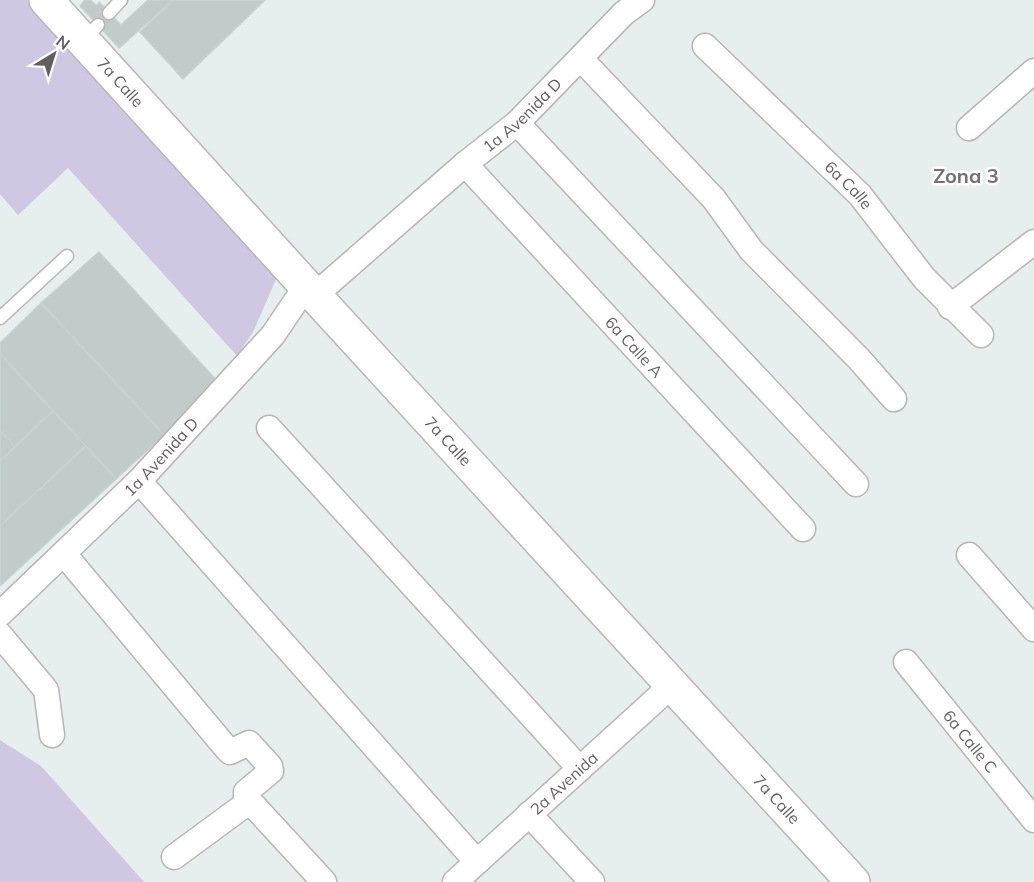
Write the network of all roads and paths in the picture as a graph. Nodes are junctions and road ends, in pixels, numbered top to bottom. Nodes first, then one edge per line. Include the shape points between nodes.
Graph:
1 (46, 0) edge
2 (121, 0) edge
3 (628, 4) edge
4 (109, 13) dead end
5 (705, 45) dead end
6 (581, 59) junction
7 (1034, 71) edge
8 (517, 123) junction
9 (969, 128) dead end
10 (465, 164) junction
11 (1034, 242) edge
12 (67, 256) dead end
13 (310, 291) junction
14 (950, 307) junction
15 (0, 318) edge
16 (981, 335) dead end
17 (894, 399) dead end
18 (269, 428) dead end
19 (139, 481) junction
20 (856, 484) dead end
21 (802, 530) dead end
22 (64, 554) junction
23 (969, 555) dead end
24 (0, 614) edge
25 (1034, 629) edge
26 (0, 636) edge
27 (906, 662) dead end
28 (672, 685) junction
29 (52, 735) dead end
30 (580, 769) junction
31 (246, 804) junction
32 (530, 814) junction
33 (1034, 820) edge
34 (174, 857) dead end
35 (477, 862) junction
36 (324, 882) edge
37 (455, 882) edge
38 (592, 882) edge
39 (853, 882) edge

1 - 13 street, 7a Calle via 90,33
2 - 4 lane
3 - 6 street, 1a Avenida D
5 - 14 street, 6a Calle via 860,195
6 - 8 street, 1a Avenida D
6 - 17 street via 714,199 750,250
7 - 9 street
8 - 10 street, 1a Avenida D
8 - 20 street
10 - 13 street, 1a Avenida D
10 - 21 street, 6a Calle A
11 - 14 street
12 - 15 lane
13 - 19 street, 1a Avenida D
13 - 28 street, 7a Calle
14 - 16 street, 6a Calle
18 - 30 street
19 - 22 street, 1a Avenida D
19 - 35 street
22 - 24 street, 1a Avenida D
22 - 31 street via 227,749 234,752 249,743 270,766 267,776 246,792
23 - 25 street
26 - 29 street via 46,690
27 - 33 street, 6a Calle C
28 - 30 street, 2a Avenida
28 - 39 street, 7a Calle
30 - 32 street, 2a Avenida
31 - 34 street
31 - 36 street via 254,806
32 - 35 street, 2a Avenida
32 - 38 street
35 - 37 street, 2a Avenida

